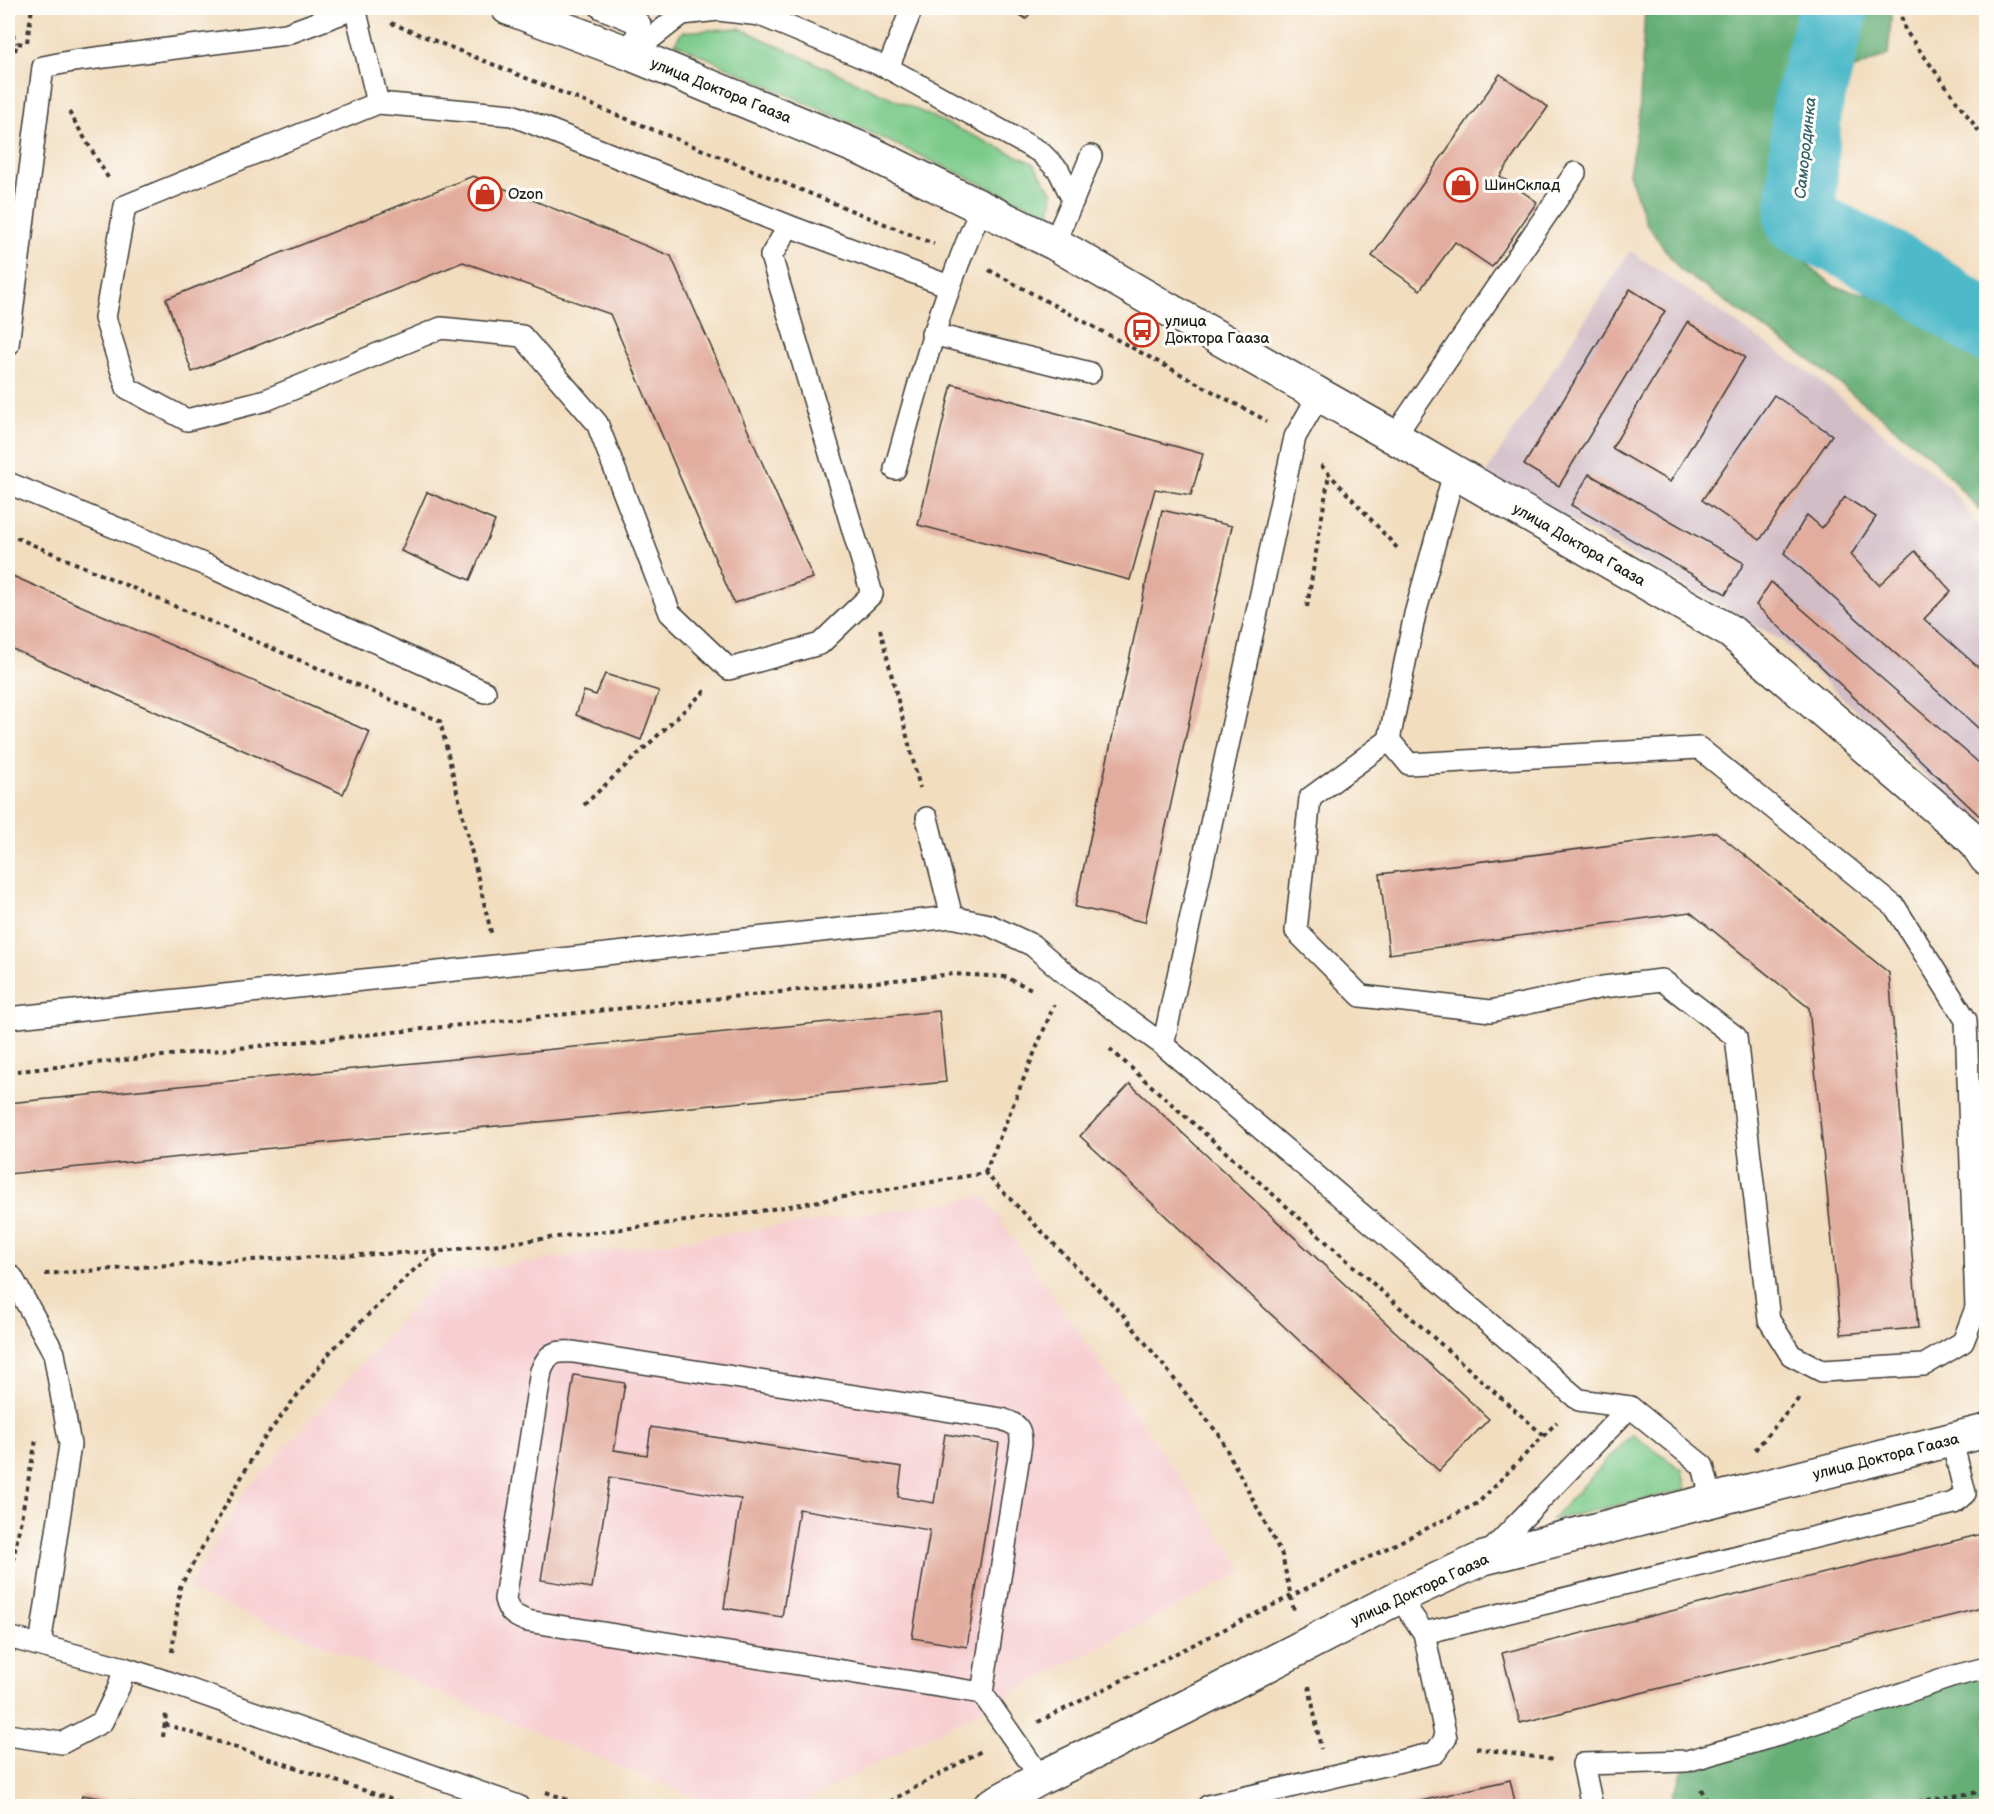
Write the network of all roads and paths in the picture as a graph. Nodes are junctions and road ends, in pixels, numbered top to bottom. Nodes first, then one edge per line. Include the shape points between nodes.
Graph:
1 (32, 8) edge
2 (355, 8) edge
3 (508, 8) edge
4 (601, 8) edge
5 (912, 8) edge
6 (1899, 8) edge
7 (8, 26) edge
8 (639, 28) edge
9 (16, 43) dead end
10 (43, 67) junction
11 (888, 68) junction
12 (378, 103) junction
13 (1986, 141) edge
14 (1091, 156) dead end
15 (1575, 173) dead end
16 (1072, 200) junction
17 (125, 206) junction
18 (982, 207) junction
19 (789, 226) junction
20 (1054, 243) junction
21 (949, 286) junction
22 (932, 334) junction
23 (8, 345) edge
24 (1090, 373) dead end
25 (1319, 395) junction
26 (1394, 436) junction
27 (895, 469) dead end
28 (1454, 473) junction
29 (1329, 474) dead end
30 (8, 483) edge
31 (8, 534) edge
32 (872, 594) junction
33 (1307, 607) dead end
34 (729, 669) junction
35 (485, 693) dead end
36 (1389, 740) junction
37 (584, 805) dead end
38 (927, 819) joint
39 (1986, 858) edge
40 (952, 917) junction
41 (499, 966) junction
42 (1066, 975) junction
43 (1056, 1000) junction
44 (8, 1018) edge
45 (1163, 1045) junction
46 (1109, 1047) dead end
47 (8, 1072) edge
48 (984, 1173) junction
49 (443, 1251) junction
50 (10, 1276) edge
51 (1822, 1371) junction
52 (1579, 1400) junction
53 (1630, 1407) junction
54 (1986, 1431) edge
55 (37, 1434) dead end
56 (1544, 1436) junction
57 (1952, 1441) junction
58 (1749, 1458) dead end
59 (1712, 1501) junction
60 (1484, 1558) junction
61 (8, 1587) edge
62 (1291, 1596) junction
63 (1399, 1597) junction
64 (1425, 1632) junction
65 (174, 1636) dead end
66 (8, 1637) edge
67 (40, 1645) junction
68 (1302, 1648) junction
69 (124, 1668) junction
70 (1986, 1668) edge
71 (982, 1693) junction
72 (165, 1724) dead end
73 (8, 1735) edge
74 (1011, 1735) junction
75 (1446, 1738) junction
76 (1582, 1764) junction
77 (1041, 1778) junction
78 (1326, 1779) junction
79 (1986, 1791) edge
80 (411, 1806) edge
81 (518, 1806) edge
82 (882, 1806) edge
83 (990, 1806) edge
84 (1208, 1806) edge
85 (1592, 1806) edge
86 (1901, 1806) edge

1 - 10 path via 26,44
2 - 10 lane via 286,34
2 - 12 lane
3 - 8 street, улица Доктора Гааза
4 - 8 lane
5 - 11 lane
6 - 13 path via 1905,30
7 - 9 path
8 - 11 lane via 682,14 718,10 760,15
8 - 18 street, улица Доктора Гааза via 864,150
10 - 17 path
10 - 23 lane
11 - 16 lane via 1040,152 1059,171
12 - 17 lane
12 - 19 lane via 512,115
14 - 16 lane
15 - 26 lane
16 - 20 lane
17 - 34 lane via 105,318 127,388 187,420 266,400 441,328 522,336 597,423 670,613
18 - 20 street, улица Доктора Гааза
18 - 21 lane
19 - 21 lane
19 - 32 lane via 771,256
20 - 25 street, улица Доктора Гааза
21 - 22 lane
22 - 24 lane
22 - 27 lane
25 - 26 street, улица Доктора Гааза
25 - 45 lane via 1295,436
26 - 28 street, улица Доктора Гааза
28 - 36 lane via 1415,614
28 - 39 street, улица Доктора Гааза via 1731,632 1974,840
29 - 33 path
30 - 35 lane via 213,568
31 - 41 path via 440,721
32 - 34 lane via 820,644
32 - 38 path
34 - 37 path
36 - 51 lane via 1310,798 1296,931 1361,996 1491,1011 1603,987 1662,980 1736,1038 1769,1320 1791,1355
36 - 51 lane via 1409,764 1699,748 1895,907 1966,1020 1976,1308 1962,1342 1924,1365
38 - 40 lane
40 - 41 lane
40 - 42 lane via 989,925 1032,945
41 - 44 lane
42 - 43 path
42 - 45 lane
43 - 47 path via 1005,977 953,974
43 - 48 path
45 - 52 lane
46 - 56 path
48 - 49 path via 743,1214
48 - 62 path via 1123,1315 1219,1435 1282,1555
49 - 50 path
49 - 65 path via 416,1268 330,1352 260,1444 180,1587
50 - 67 lane via 54,1353 70,1444
51 - 58 path
52 - 53 lane
52 - 56 path
53 - 59 lane via 1703,1466
53 - 60 lane
54 - 57 street, улица Доктора Гааза
55 - 61 path
56 - 62 path via 1478,1503
57 - 59 street, улица Доктора Гааза
57 - 64 lane via 1965,1493 1954,1503
59 - 60 street, улица Доктора Гааза
60 - 63 street, улица Доктора Гааза
62 - 68 path
62 - 74 path
63 - 64 lane
63 - 68 street, улица Доктора Гааза
64 - 75 lane
66 - 67 lane
67 - 69 lane
68 - 77 street, улица Доктора Гааза
68 - 78 path
69 - 73 lane via 102,1722 62,1743
69 - 81 lane
70 - 76 lane via 1687,1761
71 - 71 lane via 514,1617 505,1599 546,1359 557,1352 573,1352 1002,1419 1017,1425 1021,1443
71 - 74 lane
72 - 80 path
74 - 77 lane
74 - 82 path
75 - 76 path via 1477,1748
75 - 78 lane via 1435,1753
76 - 85 lane
77 - 83 street, улица Доктора Гааза
78 - 84 lane
79 - 86 path

